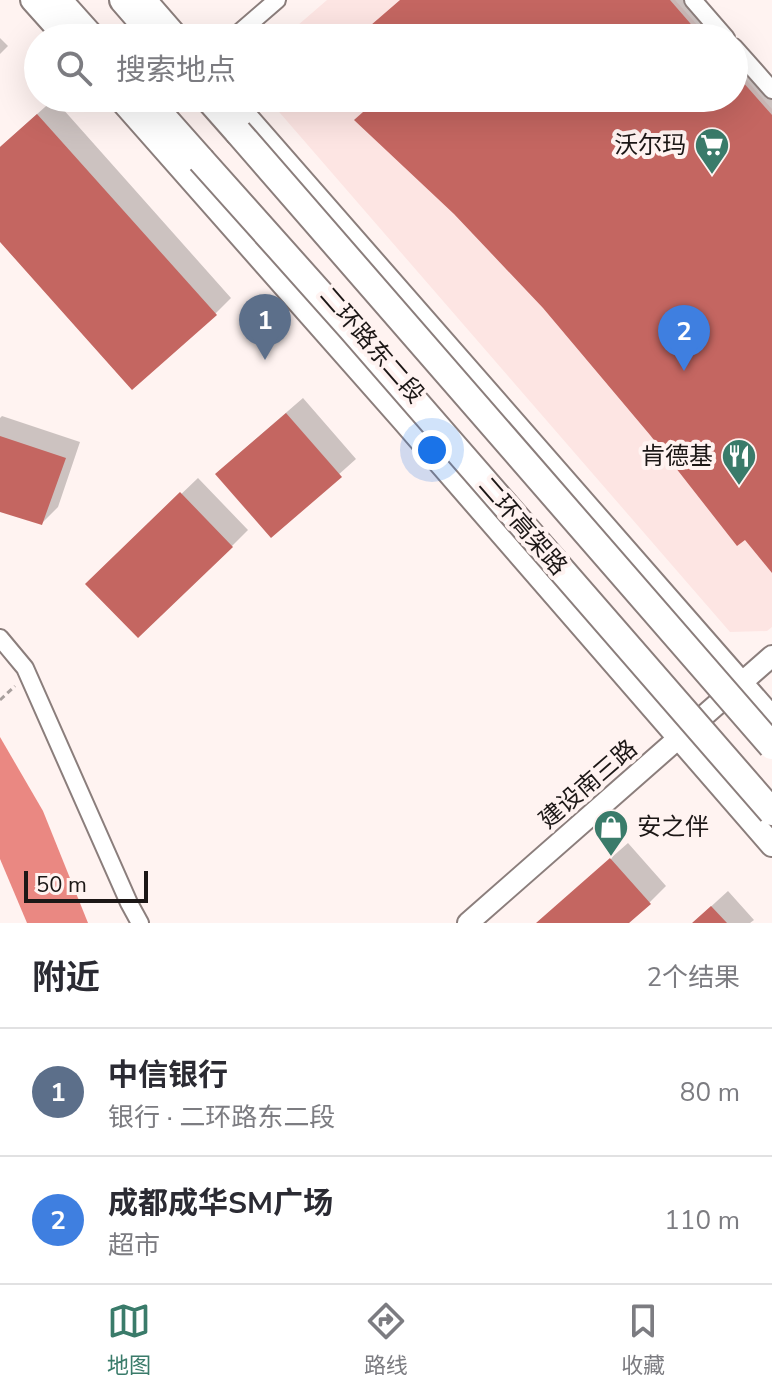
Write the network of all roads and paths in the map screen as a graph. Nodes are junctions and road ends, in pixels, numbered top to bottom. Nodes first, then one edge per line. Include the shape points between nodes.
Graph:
1 (32, 0) edge
2 (58, 0) edge
3 (123, 0) edge
4 (145, 0) edge
5 (277, 0) edge
6 (693, 0) edge
7 (53, 24) edge
8 (79, 24) edge
9 (144, 24) edge
10 (166, 24) edge
11 (249, 24) edge
12 (714, 24) edge
13 (748, 63) edge
14 (772, 90) edge
15 (131, 112) edge
16 (158, 112) edge
17 (220, 112) edge
18 (242, 112) edge
19 (0, 638) edge
20 (772, 656) edge
21 (741, 683) junction
22 (772, 718) edge
23 (679, 738) junction
24 (772, 746) edge
25 (772, 812) edge
26 (772, 845) edge
27 (140, 923) edge
28 (468, 923) edge

1 - 7 main road
2 - 8 highway
3 - 9 highway
4 - 10 main road
5 - 11 street
6 - 12 street
13 - 14 street
15 - 23 main road, 二环路东二段
16 - 25 highway, 二环高架路, bridge
17 - 24 highway, 二环高架路, bridge
18 - 21 main road
19 - 27 street via 28,674
20 - 21 street, 建设南三路
21 - 22 main road
21 - 23 street, 建设南三路
23 - 26 main road, 二环路东二段
23 - 28 street, 建设南三路

